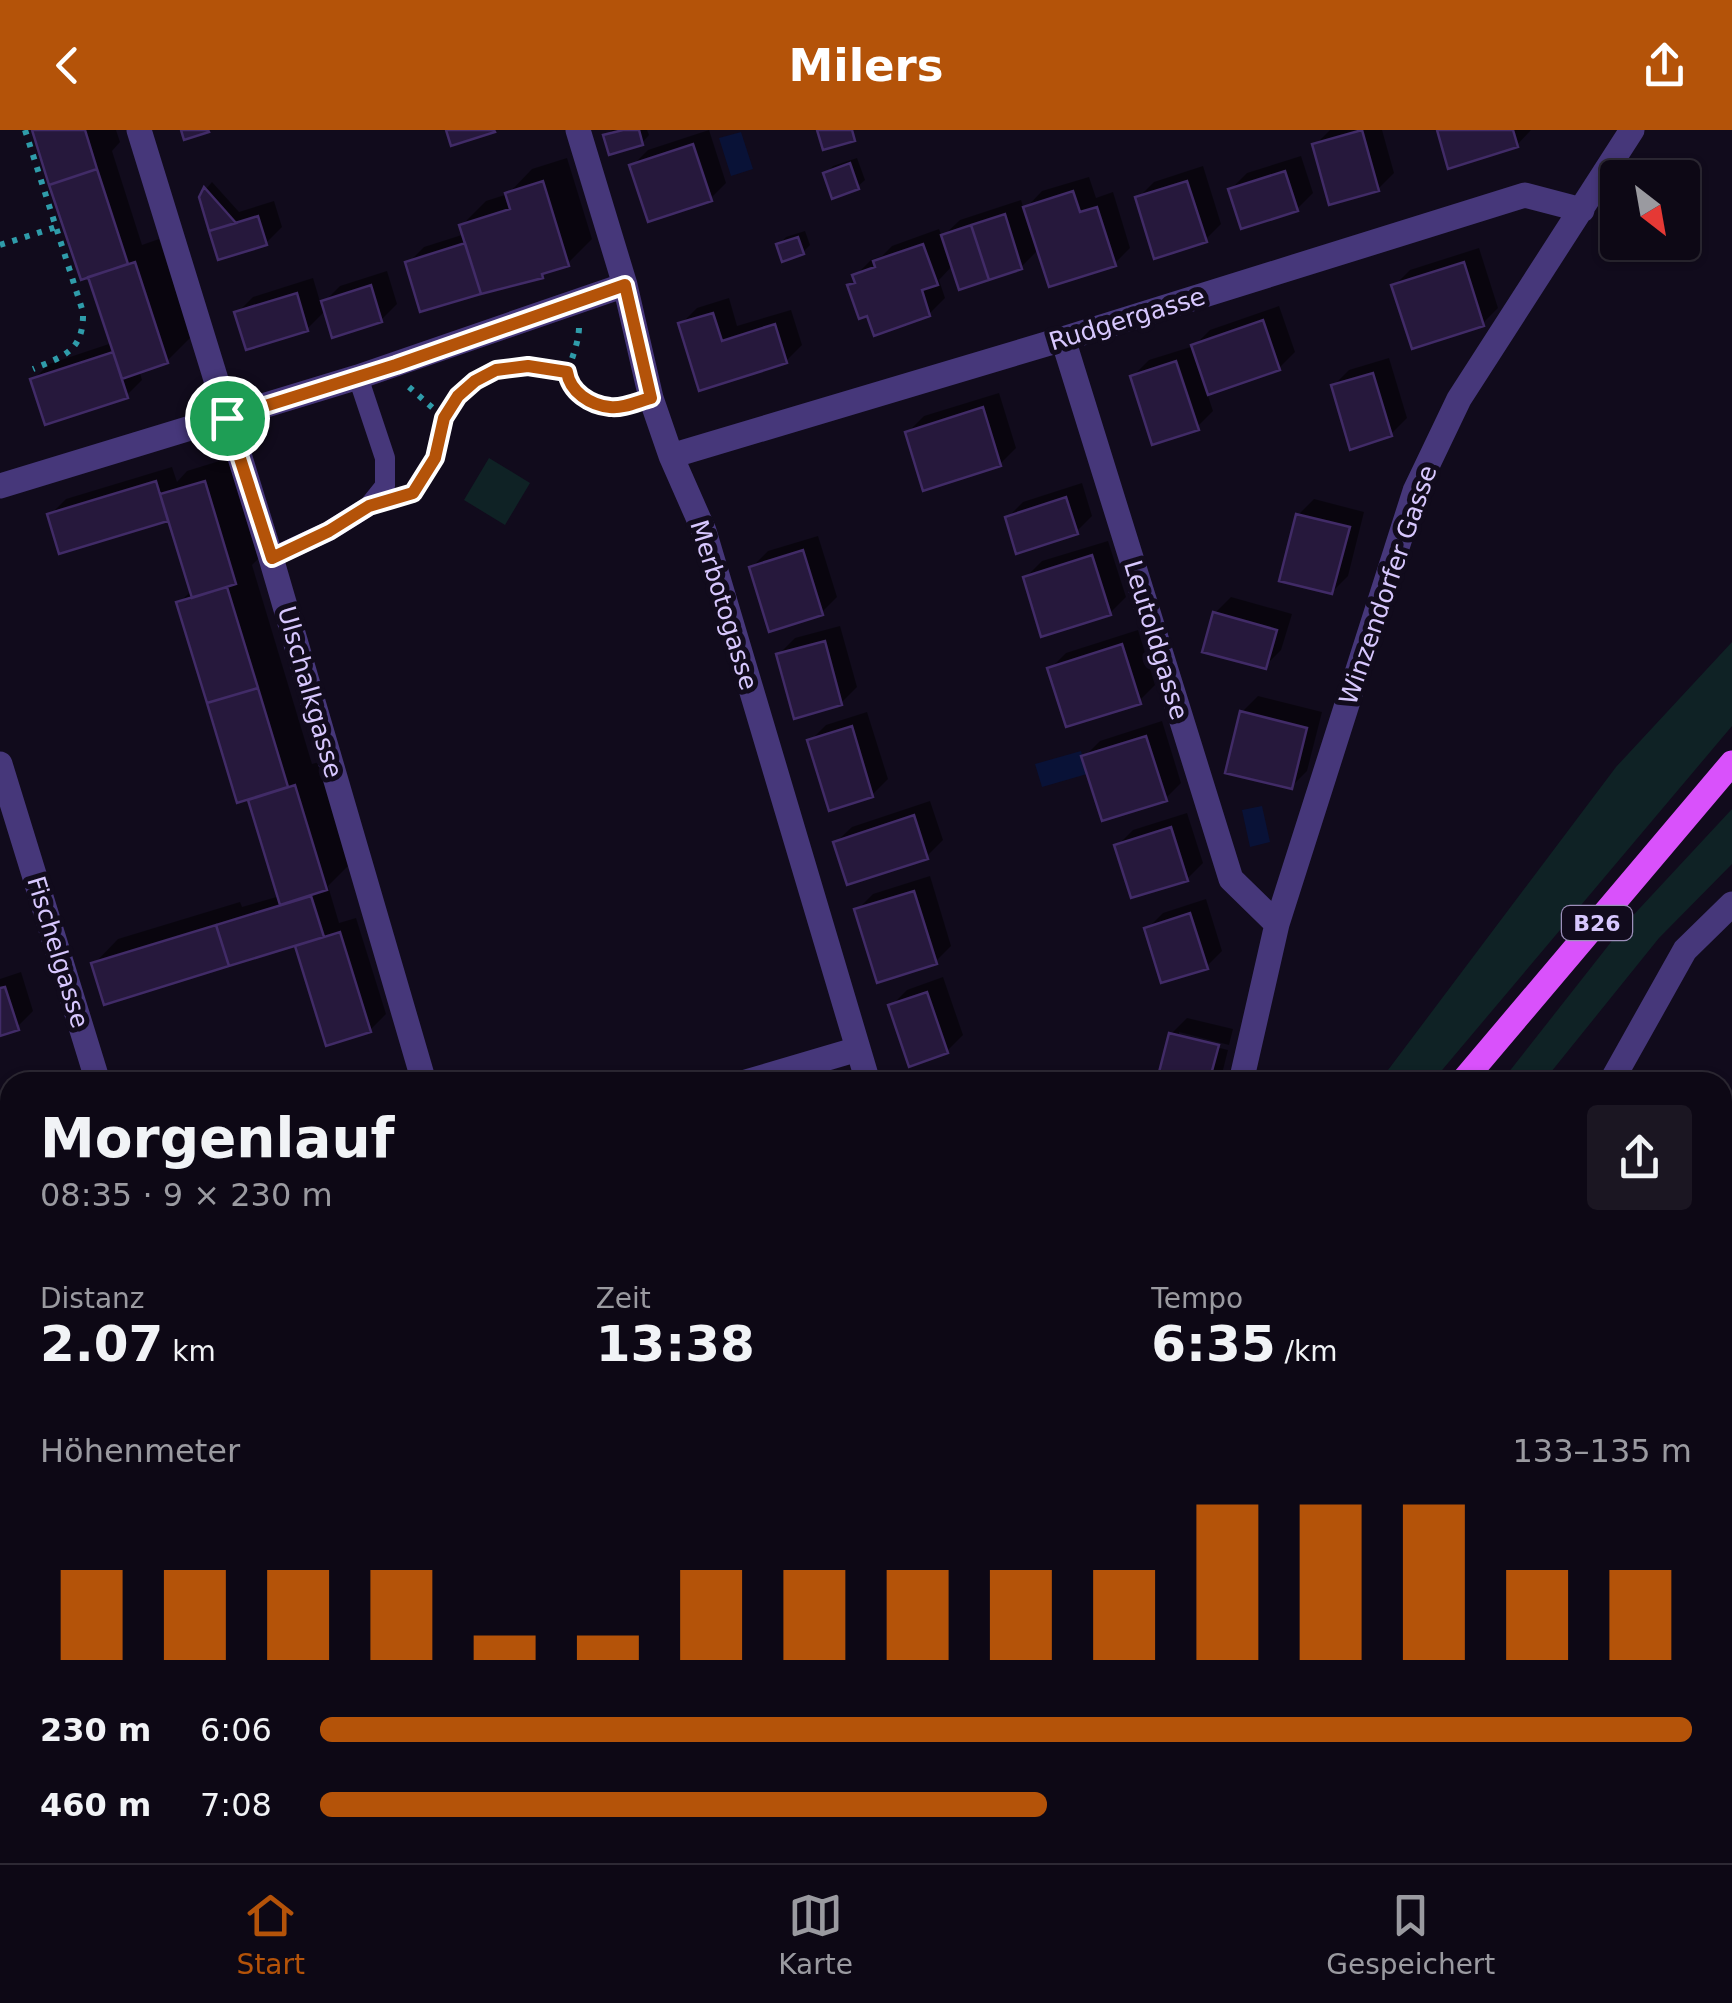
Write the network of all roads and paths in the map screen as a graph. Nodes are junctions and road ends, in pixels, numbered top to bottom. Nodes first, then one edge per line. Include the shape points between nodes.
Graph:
1 (25, 130) edge
2 (139, 130) edge
3 (578, 130) edge
4 (1632, 130) edge
5 (1582, 210) junction
6 (56, 228) junction
7 (0, 244) edge
8 (625, 285) junction
9 (579, 302) junction
10 (1063, 339) junction
11 (396, 365) junction
12 (33, 369) dead end
13 (567, 372) junction
14 (358, 377) junction
15 (651, 398) junction
16 (227, 418) junction
17 (444, 418) junction
18 (670, 456) junction
19 (0, 486) edge
20 (369, 506) junction
21 (272, 558) junction
22 (1732, 762) edge
23 (0, 764) edge
24 (1732, 904) edge
25 (1277, 924) junction
26 (858, 1050) junction
27 (95, 1072) edge
28 (421, 1072) edge
29 (781, 1072) edge
30 (865, 1072) edge
31 (1243, 1072) edge
32 (1470, 1072) edge
33 (1618, 1072) edge

1 - 6 path
2 - 16 street, Ulschalkgasse
3 - 8 street, Merbotogasse
4 - 5 street, Winzendorfer Gasse
5 - 10 street, Rudgergasse via 1525,195
5 - 25 street, Winzendorfer Gasse via 1458,398 1414,491
6 - 7 path
6 - 12 path via 84,328 64,356
8 - 9 street
8 - 15 street, Merbotogasse
9 - 11 street
9 - 13 path via 578,340
10 - 18 street, Rudgergasse
10 - 25 street, Leutoldgasse via 1230,879
11 - 14 street
11 - 17 path via 405,384
13 - 15 path via 581,397 612,408
13 - 17 path via 496,370 458,396
14 - 16 street
14 - 20 lane via 385,458 385,486
15 - 18 street, Merbotogasse
16 - 19 street
16 - 21 street, Ulschalkgasse
17 - 20 path via 435,458 413,493
18 - 26 street, Merbotogasse via 704,531
20 - 21 lane
21 - 28 street, Ulschalkgasse
22 - 32 main road, B26
23 - 27 street, Fischelgasse
24 - 33 street via 1685,950
25 - 31 street, Winzendorfer Gasse
26 - 29 street
26 - 30 street, Merbotogasse

